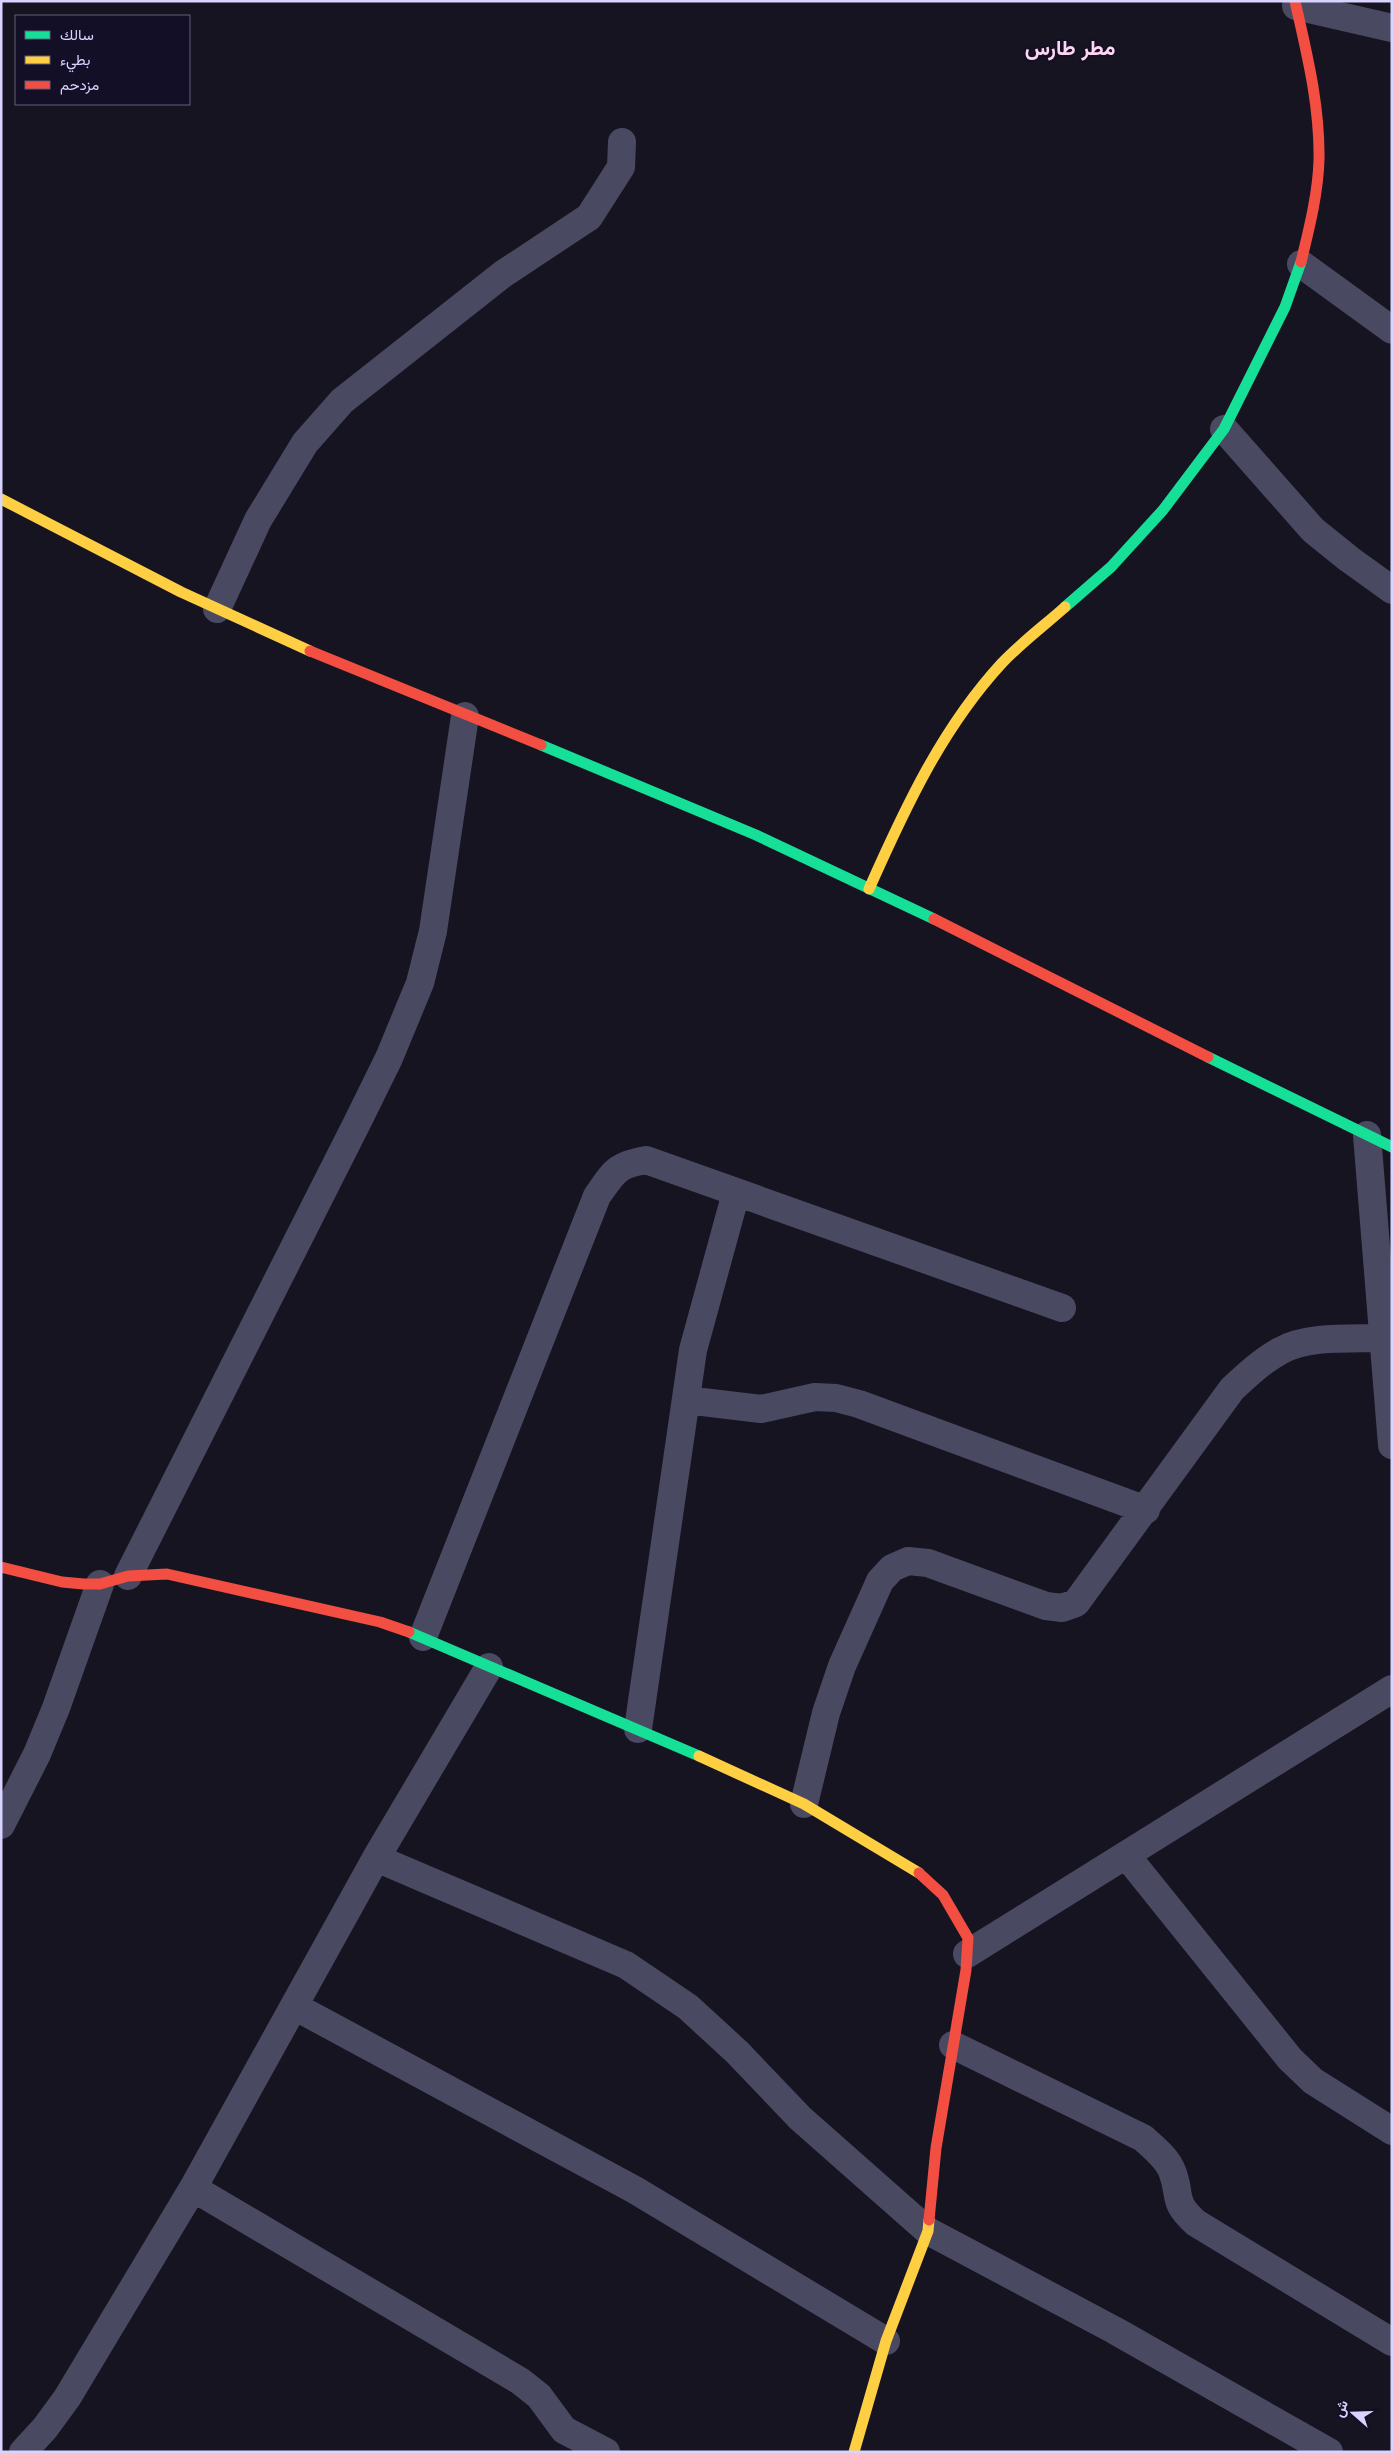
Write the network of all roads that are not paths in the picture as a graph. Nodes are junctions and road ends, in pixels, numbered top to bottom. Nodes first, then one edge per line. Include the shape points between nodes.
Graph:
1 (1295, 4) edge
2 (1392, 28) edge
3 (622, 142) dead end
4 (1301, 264) junction
5 (1392, 330) edge
6 (1224, 429) junction
7 (1, 499) edge
8 (1392, 590) edge
9 (217, 609) junction
10 (465, 716) junction
11 (868, 889) junction
12 (1367, 1135) junction
13 (1392, 1147) edge
14 (736, 1193) junction
15 (1062, 1308) dead end
16 (1382, 1338) junction
17 (686, 1400) junction
18 (1392, 1445) edge
19 (1146, 1510) junction
20 (1, 1567) edge
21 (128, 1576) junction
22 (100, 1584) junction
23 (423, 1637) junction
24 (489, 1667) junction
25 (1392, 1689) edge
26 (638, 1729) junction
27 (804, 1804) junction
28 (1, 1825) edge
29 (1126, 1855) junction
30 (376, 1858) junction
31 (967, 1954) junction
32 (294, 2006) junction
33 (953, 2045) junction
34 (1392, 2131) edge
35 (193, 2188) junction
36 (928, 2231) junction
37 (886, 2341) junction
38 (1392, 2342) edge
39 (857, 2451) edge
40 (23, 2452) edge
41 (606, 2452) edge
42 (1329, 2452) edge

1 - 2 street
1 - 4 street via 1314,88 1319,162
3 - 9 street via 621,166 589,217 503,274 350,395 305,442 258,520
4 - 5 street
4 - 6 street via 1285,308
6 - 8 street via 1313,530
6 - 11 street via 1164,510 1111,567 1003,662 964,711 931,760
7 - 9 street via 110,558
9 - 10 street
10 - 11 street via 664,794
10 - 21 street via 433,931 420,983 358,1121
11 - 12 street
12 - 13 street
12 - 16 street
14 - 15 street
14 - 17 street via 693,1350
14 - 23 street via 646,1160 626,1164 612,1175 597,1196
16 - 18 street
16 - 19 street via 1316,1340 1281,1350 1256,1367 1232,1389
17 - 19 street via 761,1409 799,1399 836,1398
17 - 26 street
19 - 27 street via 1076,1603 1062,1608 1046,1606 928,1563 908,1561 892,1568 880,1581 842,1666 826,1713
20 - 22 street via 62,1582
21 - 22 street
21 - 23 street via 167,1574 380,1622
22 - 28 street via 56,1708
23 - 24 street
24 - 26 street
24 - 30 street
25 - 29 street
26 - 27 street
27 - 31 street via 923,1875 943,1895 958,1918 968,1938
29 - 31 street
29 - 34 street via 1290,2059 1313,2080
30 - 32 street
30 - 36 street via 626,1965 688,2008 737,2052 800,2118
31 - 33 street
32 - 35 street
32 - 37 street via 635,2190
33 - 36 street via 936,2148
33 - 38 street via 1143,2138 1172,2169 1178,2202 1196,2223
35 - 40 street via 67,2398
35 - 41 street via 520,2381 539,2396 564,2430
36 - 37 street
36 - 42 street via 1114,2330
37 - 39 street

